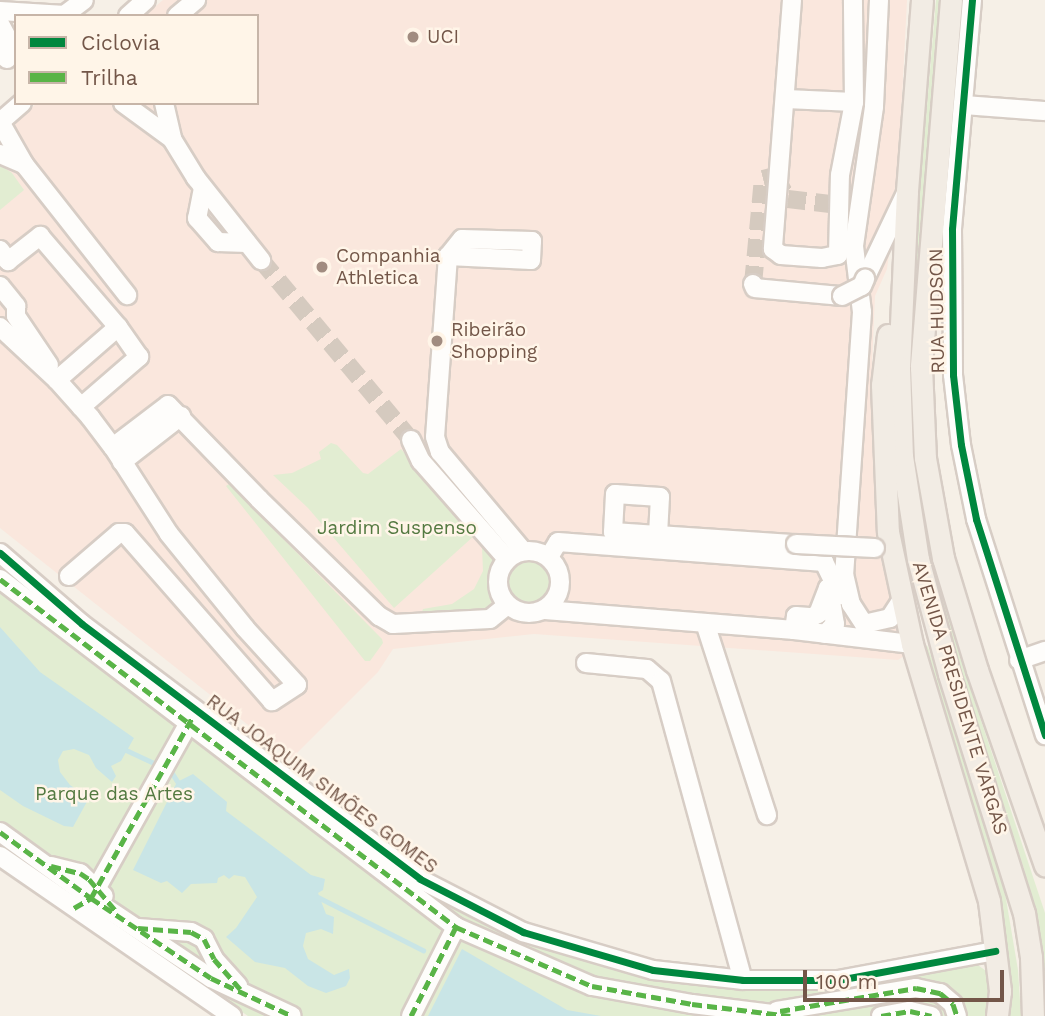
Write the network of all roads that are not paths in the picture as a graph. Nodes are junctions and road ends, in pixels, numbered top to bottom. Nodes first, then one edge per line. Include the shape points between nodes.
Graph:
1 (83, 0) edge
2 (196, 0) edge
3 (792, 0) edge
4 (853, 0) edge
5 (879, 0) edge
6 (922, 0) edge
7 (951, 0) edge
8 (972, 0) edge
9 (36, 10) edge
10 (0, 11) edge
11 (58, 14) edge
12 (65, 14) edge
13 (178, 14) edge
14 (0, 24) edge
15 (8, 59) edge
16 (786, 99) junction
17 (854, 102) junction
18 (20, 105) edge
19 (128, 105) edge
20 (138, 105) edge
21 (146, 105) edge
22 (962, 105) junction
23 (1045, 111) edge
24 (0, 122) edge
25 (168, 123) edge
26 (0, 153) edge
27 (23, 164) junction
28 (907, 191) junction
29 (0, 250) edge
30 (907, 251) junction
31 (448, 256) dead end
32 (261, 260) tunnel mouth
33 (753, 284) dead end
34 (0, 286) edge
35 (127, 295) dead end
36 (0, 305) edge
37 (16, 316) junction
38 (0, 327) edge
39 (118, 327) junction
40 (57, 380) junction
41 (81, 407) junction
42 (411, 440) tunnel mouth
43 (117, 454) junction
44 (658, 535) dead end
45 (882, 540) junction
46 (0, 553) edge
47 (515, 555) junction
48 (549, 557) junction
49 (69, 576) dead end
50 (0, 579) edge
51 (837, 582) junction
52 (901, 601) junction
53 (507, 605) junction
54 (545, 610) junction
55 (705, 623) junction
56 (794, 631) junction
57 (825, 634) junction
58 (912, 644) junction
59 (1045, 651) edge
60 (1019, 660) junction
61 (586, 663) dead end
62 (193, 716) junction
63 (1045, 735) edge
64 (767, 816) dead end
65 (0, 832) edge
66 (0, 856) edge
67 (1045, 865) edge
68 (94, 892) junction
69 (128, 923) junction
70 (456, 927) junction
71 (995, 951) junction
72 (743, 981) junction
73 (244, 993) junction
74 (759, 1013) edge
75 (232, 1016) edge
76 (292, 1016) edge
77 (411, 1016) edge
78 (790, 1016) edge
79 (881, 1016) edge
80 (931, 1016) edge
81 (957, 1016) edge
82 (997, 1016) edge
83 (1033, 1016) edge

1 - 12 street
2 - 13 street
3 - 16 street
4 - 17 street
5 - 51 street via 874,107 854,246 862,312
6 - 28 main road, AVENIDA PRESIDENTE VARGAS
7 - 67 main road, AVENIDA PRESIDENTE VARGAS via 921,367 925,458 943,558
8 - 22 street, RUA HUDSON
9 - 10 street
9 - 11 street
14 - 15 street via 8,39
16 - 17 street
16 - 17 street via 773,249 776,253 834,258 840,175
18 - 24 street
19 - 25 street
20 - 25 street
21 - 25 street
22 - 23 street
22 - 60 street, RUA HUDSON via 952,229 953,375 976,519
24 - 27 street
25 - 32 street via 204,188
26 - 27 street
27 - 35 street
28 - 30 main road, AVENIDA PRESIDENTE VARGAS
28 - 33 street, bridge via 862,286 842,296 755,288
29 - 39 street via 8,261 40,236
30 - 45 main road via 897,260 882,385
30 - 83 main road, AVENIDA PRESIDENTE VARGAS via 900,409 902,456 918,559 1024,913
31 - 47 street via 435,437 440,452
34 - 37 street via 16,306
36 - 37 street
37 - 40 street
38 - 40 street
39 - 40 street
39 - 41 street via 139,357
40 - 41 street
41 - 43 street
42 - 47 street via 421,461
43 - 49 street via 175,542 297,685 272,701 125,533
43 - 53 street via 174,410 379,616 393,624 490,619
44 - 45 street, bridge via 796,544
45 - 52 main road
46 - 62 street, RUA JOAQUIM SIMÕES GOMES
47 - 48 street
47 - 53 street via 498,577
48 - 51 street via 558,542 824,562
48 - 54 street via 561,584
50 - 62 street via 38,611
51 - 52 street via 864,624 890,618
51 - 56 street via 818,614 796,616
51 - 57 street via 835,624
52 - 58 main road
53 - 54 street via 525,614
54 - 55 street
55 - 56 street
55 - 64 street
56 - 57 street
57 - 58 street
58 - 71 main road via 989,901
59 - 60 street
60 - 63 street, RUA HUDSON
61 - 72 street via 648,669 661,681
62 - 68 street
62 - 70 street via 277,792
62 - 72 street, RUA JOAQUIM SIMÕES GOMES via 397,863 457,900 523,932 642,967
65 - 68 street
66 - 75 street
68 - 69 street
69 - 73 street via 211,978
69 - 73 street via 191,932 204,939 214,959
70 - 74 street via 592,986
70 - 77 street
71 - 72 street, RUA JOAQUIM SIMÕES GOMES via 838,980
71 - 82 main road via 1000,991
73 - 76 street
74 - 78 street
74 - 81 street via 916,988 940,993 953,1004
79 - 80 street via 910,1012

